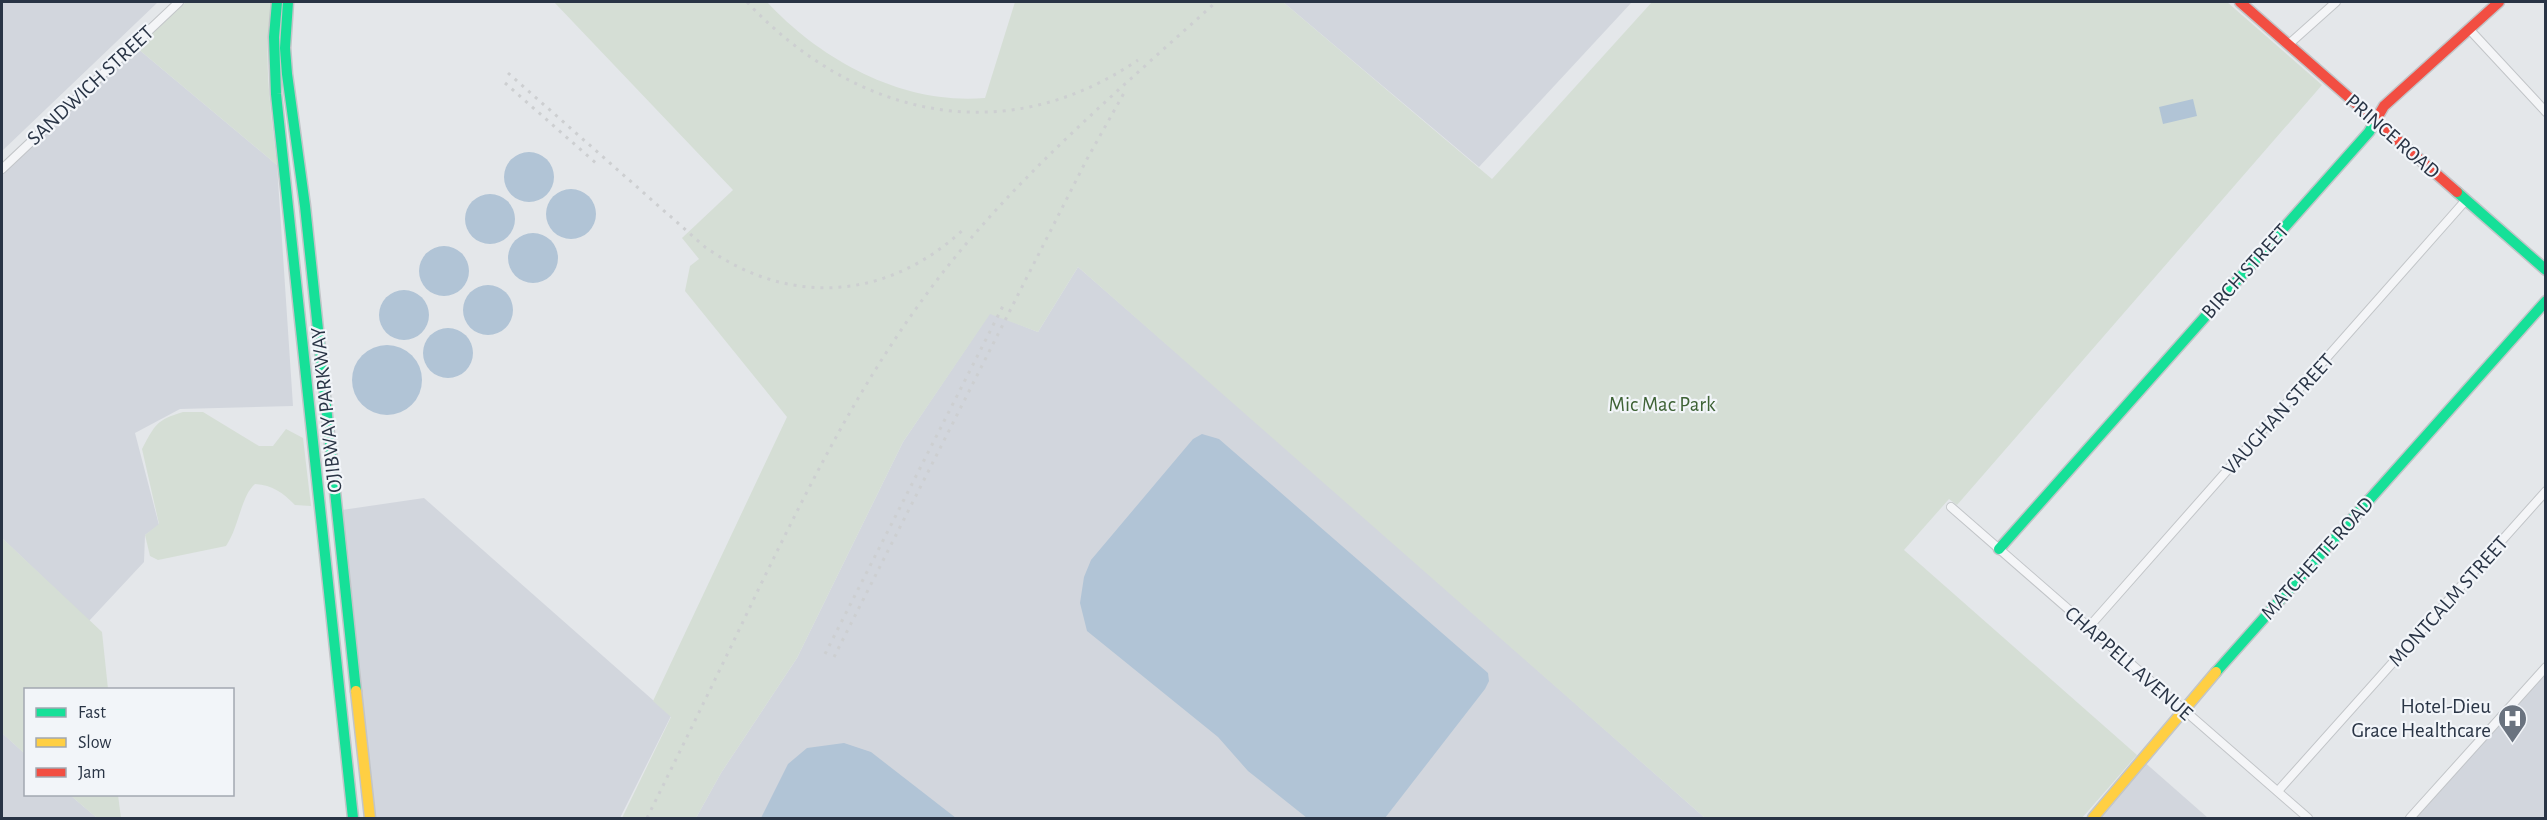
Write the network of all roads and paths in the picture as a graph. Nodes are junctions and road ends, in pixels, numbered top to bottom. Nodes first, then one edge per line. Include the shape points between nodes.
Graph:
1 (179, 2) edge
2 (278, 2) edge
3 (288, 2) edge
4 (2240, 2) edge
5 (2336, 2) edge
6 (2499, 2) edge
7 (2469, 28) junction
8 (2289, 44) junction
9 (2546, 112) edge
10 (2375, 120) junction
11 (2, 169) edge
12 (2466, 200) junction
13 (2546, 270) edge
14 (2546, 301) edge
15 (2546, 491) edge
16 (1951, 507) dead end
17 (1999, 549) junction
18 (2088, 628) junction
19 (2546, 667) edge
20 (2182, 710) junction
21 (2278, 791) junction
22 (353, 819) edge
23 (370, 819) edge
24 (2092, 819) edge
25 (2308, 819) edge
26 (2410, 819) edge

1 - 11 street, SANDWICH STREET
2 - 22 main road, OJIBWAY PARKWAY via 274,37 276,94
3 - 23 main road, OJIBWAY PARKWAY via 287,74 305,206
4 - 8 main road, PRINCE ROAD
5 - 8 street
6 - 7 main road, BIRCH STREET
7 - 9 street
7 - 10 main road, BIRCH STREET via 2384,105
8 - 10 main road, PRINCE ROAD
10 - 12 main road, PRINCE ROAD
10 - 17 main road, BIRCH STREET via 2365,137
12 - 13 main road, PRINCE ROAD
12 - 18 street, VAUGHAN STREET
14 - 20 main road, MATCHETTE ROAD
15 - 21 street, MONTCALM STREET
16 - 17 street, CHAPPELL AVENUE
17 - 18 street, CHAPPELL AVENUE
18 - 20 street, CHAPPELL AVENUE
19 - 26 street
20 - 21 street, CHAPPELL AVENUE
20 - 24 main road, MATCHETTE ROAD
21 - 25 street, CHAPPELL AVENUE

